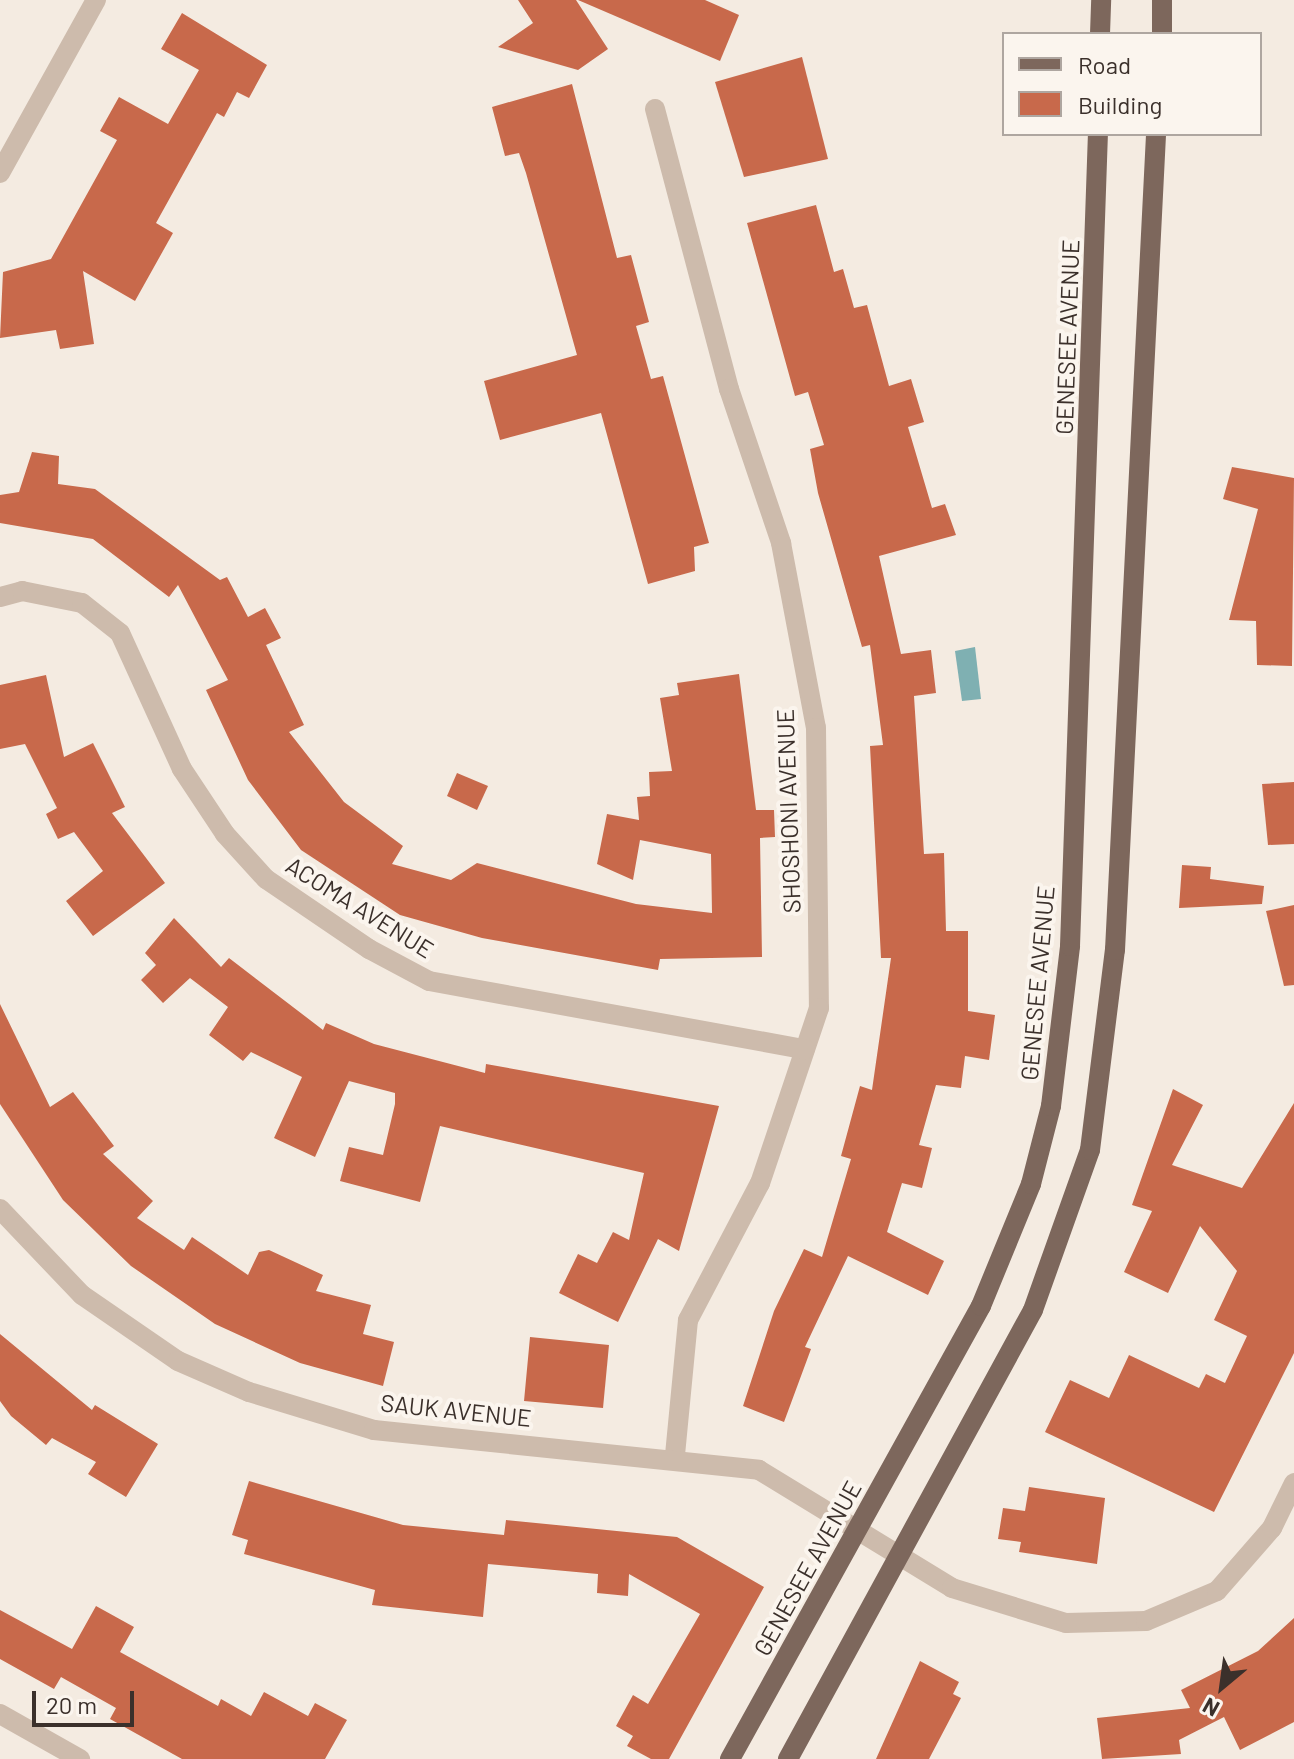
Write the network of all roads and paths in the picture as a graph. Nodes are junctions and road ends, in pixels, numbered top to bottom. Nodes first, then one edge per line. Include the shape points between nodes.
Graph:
1 (96, 0) edge
2 (1101, 0) edge
3 (1162, 0) edge
4 (1100, 32) edge
5 (1162, 32) edge
6 (655, 109) dead end
7 (1098, 136) edge
8 (1156, 136) edge
9 (0, 173) edge
10 (0, 597) edge
11 (805, 1049) junction
12 (0, 1209) edge
13 (675, 1456) junction
14 (1294, 1483) edge
15 (856, 1533) junction
16 (899, 1561) junction
17 (0, 1714) edge
18 (80, 1759) edge
19 (730, 1759) edge
20 (788, 1759) edge

1 - 9 street
2 - 4 main road
3 - 5 main road
6 - 11 street, SHOSHONI AVENUE via 729,389 781,543 816,728 819,1008
7 - 15 main road, GENESEE AVENUE via 1071,930 1051,1106 1031,1184 981,1306
8 - 16 main road via 1104,1072 1061,1245
10 - 11 street, ACOMA AVENUE via 22,591 82,603 120,633 182,769 225,834 266,879 369,949 429,981
11 - 13 street, SHOSHONI AVENUE via 760,1183 688,1320
12 - 13 street, SAUK AVENUE via 82,1295 178,1361 249,1392 374,1430
13 - 15 street, SAUK AVENUE via 759,1470
14 - 16 street, SAUK AVENUE via 1272,1528 1217,1591 1146,1621 1066,1623 1021,1613
15 - 16 street, SAUK AVENUE
15 - 19 main road, GENESEE AVENUE
16 - 20 main road
17 - 18 street

